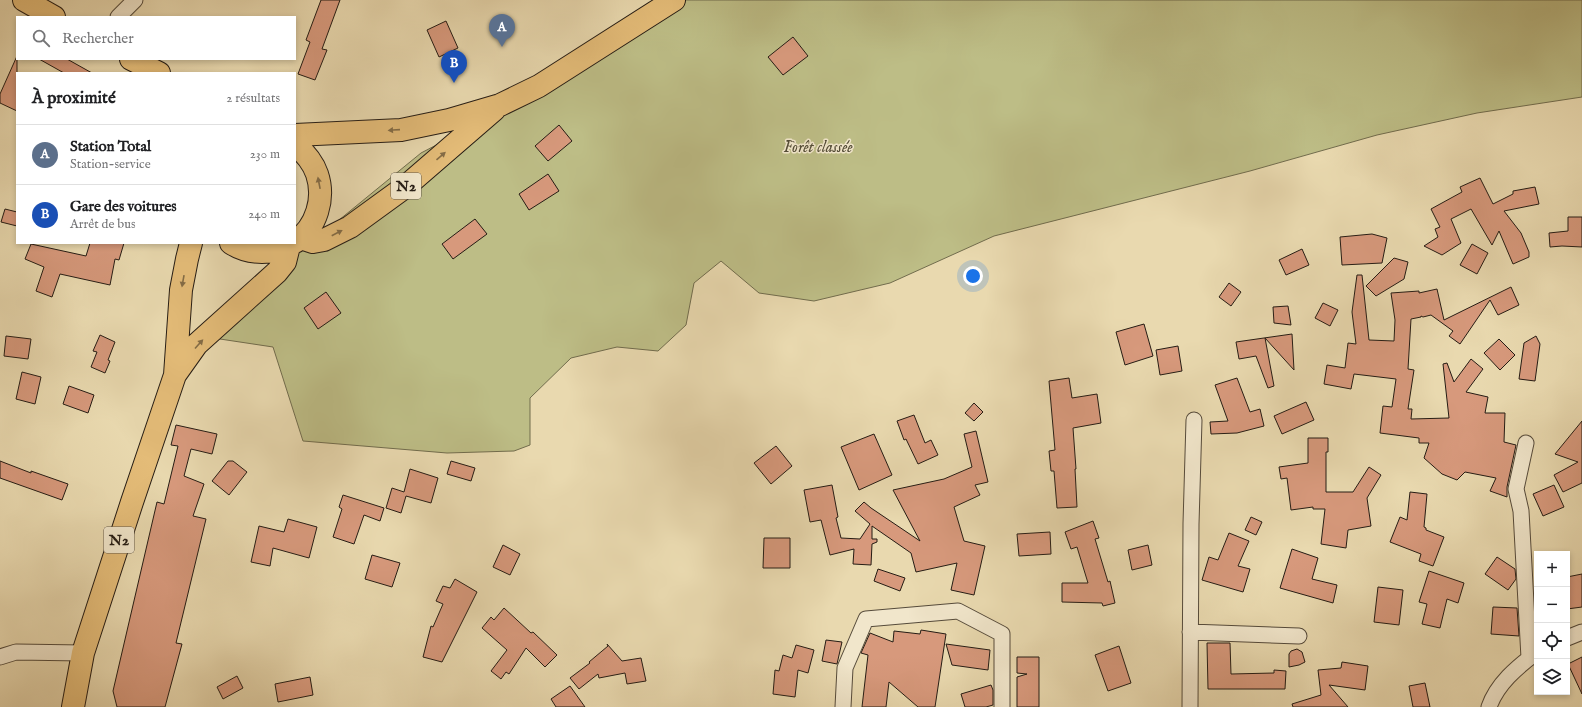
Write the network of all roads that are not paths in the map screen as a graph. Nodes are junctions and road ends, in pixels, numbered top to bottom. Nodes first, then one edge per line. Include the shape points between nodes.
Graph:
1 (24, 0) edge
2 (135, 0) edge
3 (674, 0) edge
4 (52, 16) edge
5 (119, 16) edge
6 (122, 60) edge
7 (133, 60) edge
8 (128, 72) edge
9 (157, 72) edge
10 (500, 105) junction
11 (296, 135) edge
12 (296, 145) edge
13 (296, 240) edge
14 (296, 242) edge
15 (191, 244) edge
16 (232, 244) edge
17 (290, 244) edge
18 (293, 244) edge
19 (175, 375) junction
20 (1194, 420) dead end
21 (1526, 443) dead end
22 (1190, 632) junction
23 (1582, 632) edge
24 (1299, 636) dead end
25 (1570, 637) edge
26 (83, 652) junction
27 (1533, 655) edge
28 (0, 657) edge
29 (73, 707) edge
30 (843, 707) edge
31 (1002, 707) edge
32 (1190, 707) edge
33 (1489, 707) edge

1 - 4 highway
2 - 5 street
3 - 10 highway, N2 via 539,86
6 - 8 highway
7 - 9 highway
10 -> 11 highway, N2 via 449,120 401,130
14 -> 10 highway, N2 via 324,240 350,227 405,187
13 -> 12 highway via 312,224 319,208 320,190 317,172 308,157
15 -> 19 highway, N2 via 182,290
16 - 17 highway via 255,252 272,252
19 -> 18 highway, N2 via 197,344 281,267
19 - 26 highway, N2
20 - 22 street
21 - 27 street via 1516,489 1521,511
22 - 24 street
22 - 32 street
23 - 25 street
26 - 28 street via 16,652
26 - 29 highway, N2
27 - 33 street via 1516,668 1492,696
30 - 31 street via 845,668 866,619 958,611 1002,634

